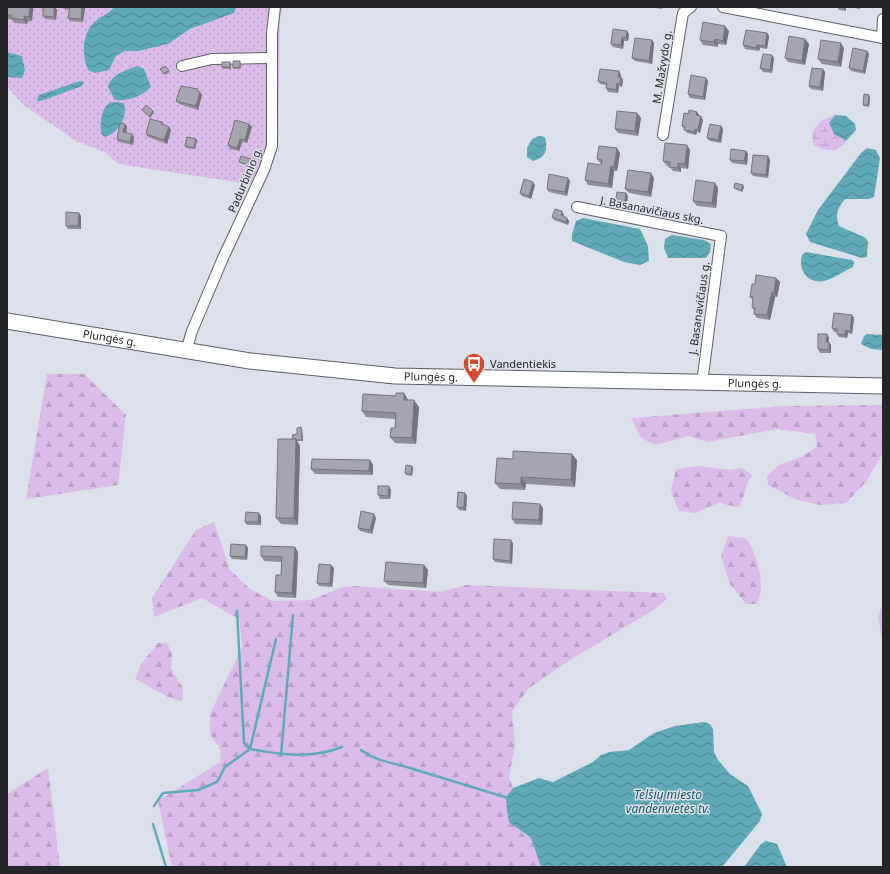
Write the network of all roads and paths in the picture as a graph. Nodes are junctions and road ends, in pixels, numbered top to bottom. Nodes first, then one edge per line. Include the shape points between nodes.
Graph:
1 (275, 7) edge
2 (692, 7) edge
3 (728, 7) edge
4 (883, 19) edge
5 (883, 38) edge
6 (272, 58) junction
7 (182, 66) dead end
8 (663, 136) dead end
9 (577, 207) dead end
10 (721, 236) joint
11 (7, 321) edge
12 (186, 351) junction
13 (702, 383) junction
14 (883, 386) edge

1 - 6 street, Padurbinio g.
2 - 8 street, M. Mažvydo g. via 683,13
3 - 5 street
4 - 5 street
6 - 7 street via 212,59
6 - 12 street, Padurbinio g. via 272,146
9 - 10 street, J. Basanavičiaus skg.
10 - 13 street, J. Basanavičiaus g.
11 - 12 main road, Plungės g.
12 - 13 main road, Plungės g. via 302,368 395,376
13 - 14 main road, Plungės g.

